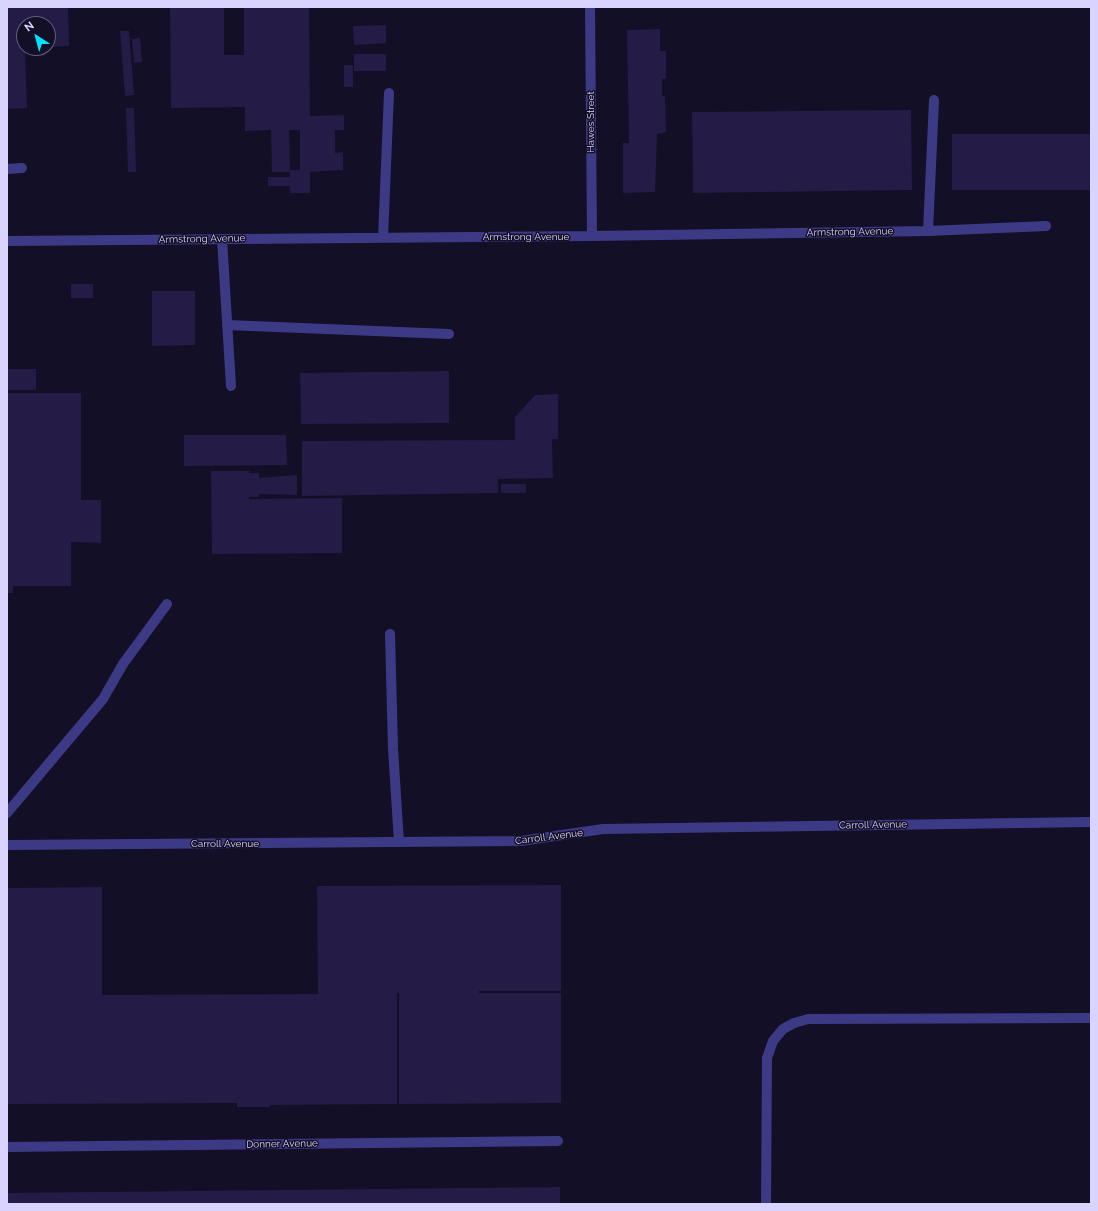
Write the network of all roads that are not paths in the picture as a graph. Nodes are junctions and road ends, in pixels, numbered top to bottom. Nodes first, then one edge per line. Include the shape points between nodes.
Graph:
1 (590, 7) edge
2 (389, 92) dead end
3 (934, 100) dead end
4 (22, 168) dead end
5 (7, 169) edge
6 (1046, 226) dead end
7 (928, 231) junction
8 (592, 236) junction
9 (383, 238) junction
10 (222, 239) junction
11 (7, 241) edge
12 (227, 325) junction
13 (449, 334) dead end
14 (231, 386) dead end
15 (167, 604) dead end
16 (390, 634) dead end
17 (7, 813) edge
18 (1091, 822) edge
19 (399, 842) junction
20 (7, 845) edge
21 (1091, 1018) edge
22 (558, 1141) dead end
23 (7, 1147) edge
24 (766, 1204) edge

1 - 8 street, Hawes Street
2 - 9 street
3 - 7 street
4 - 5 street
6 - 7 street, Armstrong Avenue
7 - 8 street, Armstrong Avenue
8 - 9 street, Armstrong Avenue
9 - 10 street, Armstrong Avenue
10 - 11 street, Armstrong Avenue
10 - 12 street
12 - 13 street
12 - 14 street
15 - 17 street via 123,664 103,698
16 - 19 street
18 - 19 street, Carroll Avenue via 603,829 521,841
19 - 20 street, Carroll Avenue
21 - 24 street via 808,1019 783,1029 773,1041 767,1058
22 - 23 street, Donner Avenue

